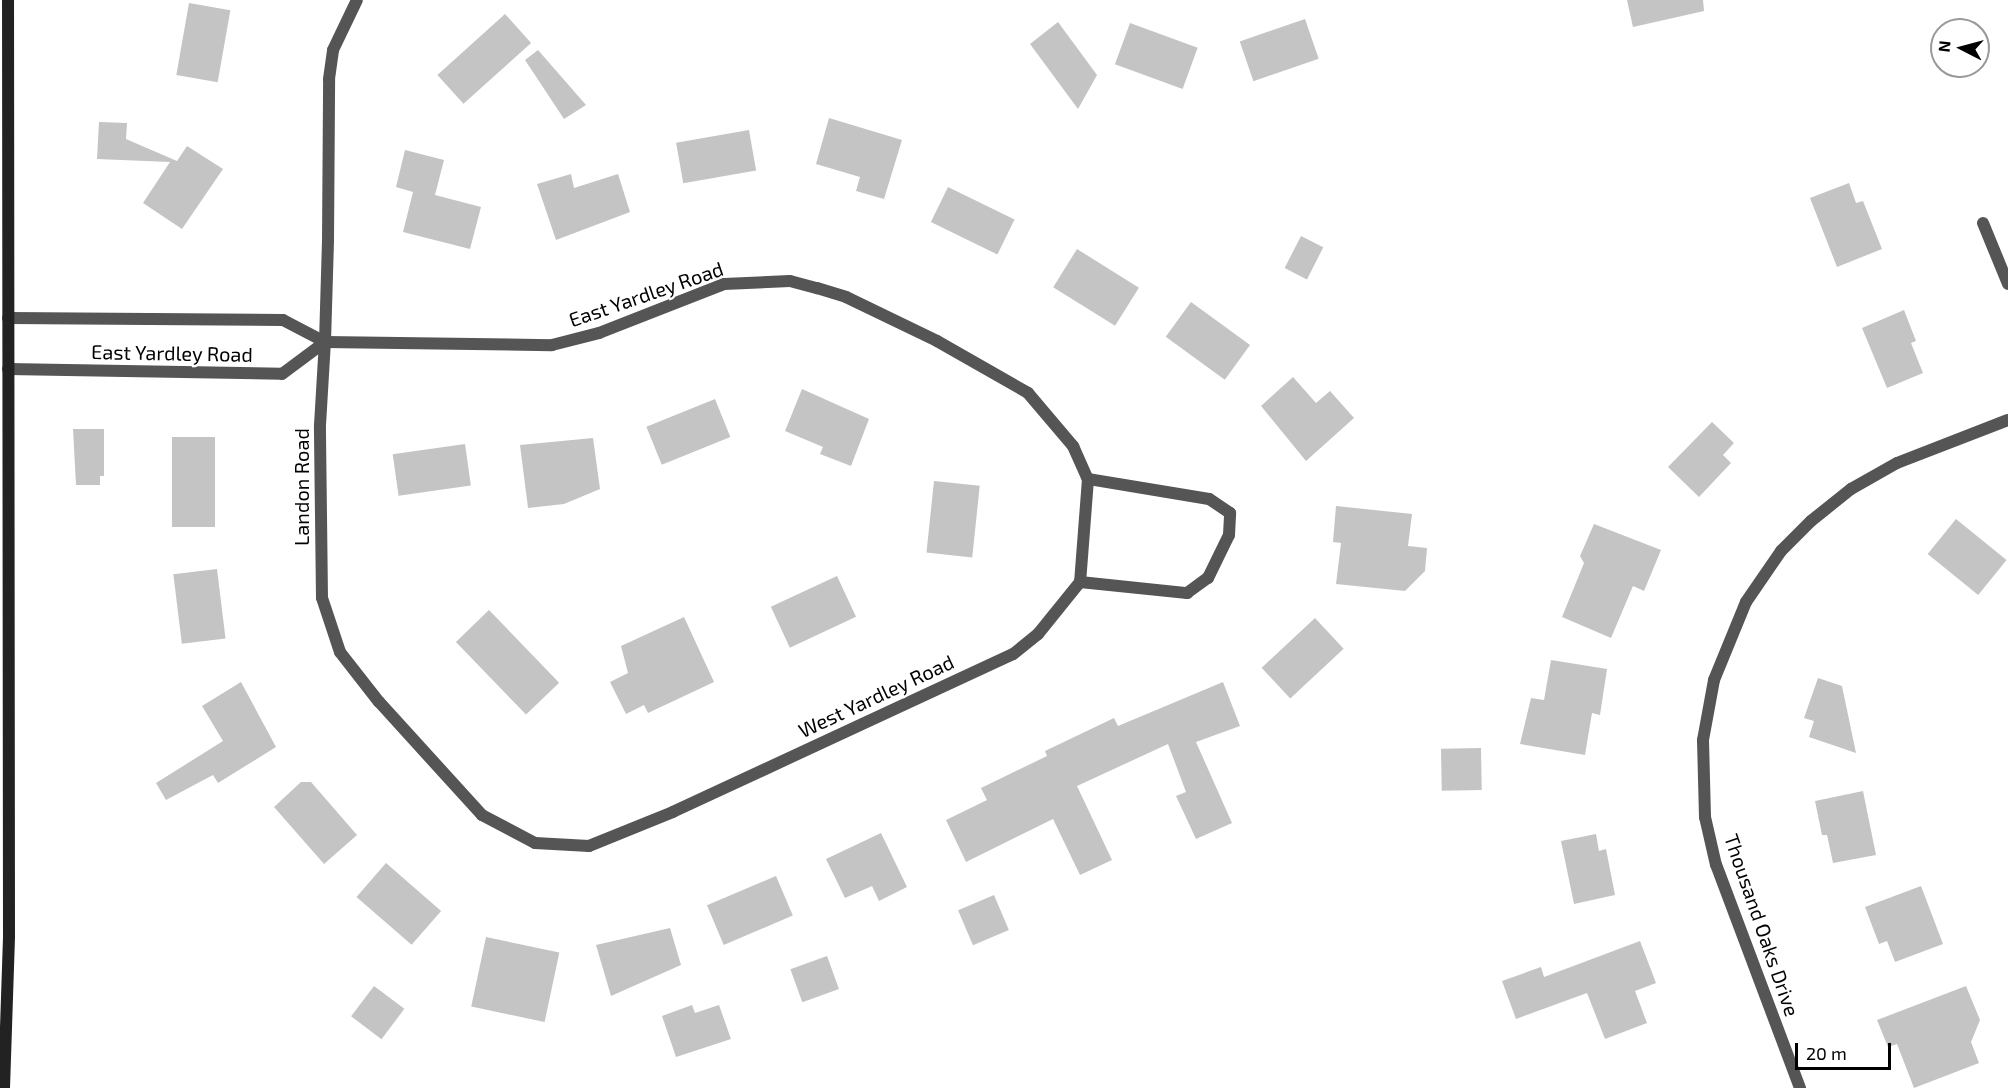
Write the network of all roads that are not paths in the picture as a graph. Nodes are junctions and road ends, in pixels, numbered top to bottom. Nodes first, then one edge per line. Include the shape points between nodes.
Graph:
1 (8, 0) edge
2 (357, 0) edge
3 (1983, 223) dead end
4 (2008, 284) edge
5 (8, 318) junction
6 (324, 342) junction
7 (4, 345) edge
8 (8, 369) junction
9 (2008, 420) edge
10 (1088, 478) junction
11 (1080, 582) junction
12 (568, 848) joint
13 (4, 1088) edge
14 (1800, 1088) edge

1 - 5 main road
2 - 6 street, Landon Road via 333,50 329,79
3 - 4 street
5 - 6 street, East Yardley Road via 283,320
5 - 7 main road
6 - 8 street, East Yardley Road via 282,374
6 - 10 street, East Yardley Road via 552,345 599,333 724,284 790,281 846,297 937,341 1028,393 1056,421
6 - 12 street, Landon Road via 322,598 340,652 379,702 482,815 535,843
7 - 8 main road
8 - 13 main road via 9,936
9 - 14 street, Thousand Oaks Drive via 1897,464 1851,489 1810,521 1781,551 1746,602 1723,652 1703,740 1705,817 1716,865
10 - 11 street
10 - 11 street via 1209,499 1230,513 1229,534 1208,578 1187,593
11 - 12 street, West Yardley Road via 1038,634 1013,654 674,812 589,846

